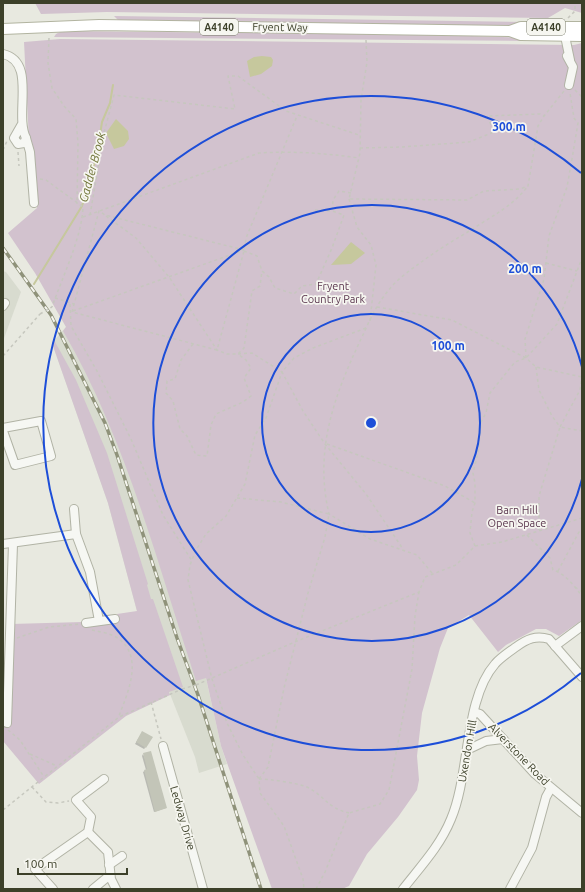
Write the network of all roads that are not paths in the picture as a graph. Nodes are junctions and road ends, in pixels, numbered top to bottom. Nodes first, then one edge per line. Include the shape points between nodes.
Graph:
1 (546, 27) junction
2 (582, 27) edge
3 (3, 29) edge
4 (510, 31) junction
5 (582, 36) edge
6 (566, 40) junction
7 (3, 54) edge
8 (569, 85) road end
9 (22, 124) junction
10 (26, 138) junction
11 (34, 203) dead end
12 (3, 428) edge
13 (3, 431) edge
14 (74, 509) dead end
15 (76, 534) junction
16 (3, 544) edge
17 (13, 544) junction
18 (115, 619) dead end
19 (98, 621) junction
20 (86, 623) road end
21 (582, 626) edge
22 (552, 643) junction
23 (582, 677) edge
24 (6, 682) edge
25 (474, 712) junction
26 (7, 726) road end
27 (503, 739) junction
28 (163, 746) road end
29 (467, 750) junction
30 (104, 780) dead end
31 (551, 788) junction
32 (582, 813) edge
33 (88, 832) junction
34 (122, 856) dead end
35 (109, 866) junction
36 (110, 875) junction
37 (53, 889) edge
38 (92, 889) edge
39 (116, 889) edge
40 (203, 889) edge
41 (403, 889) edge
42 (510, 889) edge

1 - 2 main road, Fryent Way / A4140
1 - 4 main road, Fryent Way / A4140 via 521,27
1 - 6 street via 561,32
3 - 4 main road, Fryent Way / A4140 via 99,25
4 - 6 main road, Fryent Way / A4140 via 521,35
5 - 6 main road, Fryent Way / A4140
6 - 8 street via 565,54 574,67
7 - 9 street via 12,56 20,65
9 - 10 street
9 - 10 street via 14,138 18,144 24,143
10 - 11 street via 30,152
12 - 13 street via 41,421 51,456 15,464
14 - 15 street
15 - 17 street
15 - 19 street via 90,572
16 - 17 street
17 - 24 street
18 - 19 street
19 - 20 street
21 - 22 street
22 - 23 street
22 - 25 street, Uxendon Hill via 542,637 534,637 524,641 495,664 483,684
24 - 26 street
25 - 27 street, Alverstone Road via 480,714
25 - 29 street, Uxendon Hill
27 - 29 street via 486,741
27 - 31 street, Alverstone Road via 518,758
28 - 40 street, Ledway Drive
29 - 41 street, Uxendon Hill via 459,796 452,818 435,849
30 - 33 street via 76,800 91,817
31 - 32 street, Alverstone Road
31 - 42 street via 546,797 532,848
33 - 35 street via 108,852
33 - 37 street via 35,869
34 - 35 street
35 - 36 street
36 - 38 street
36 - 39 street

